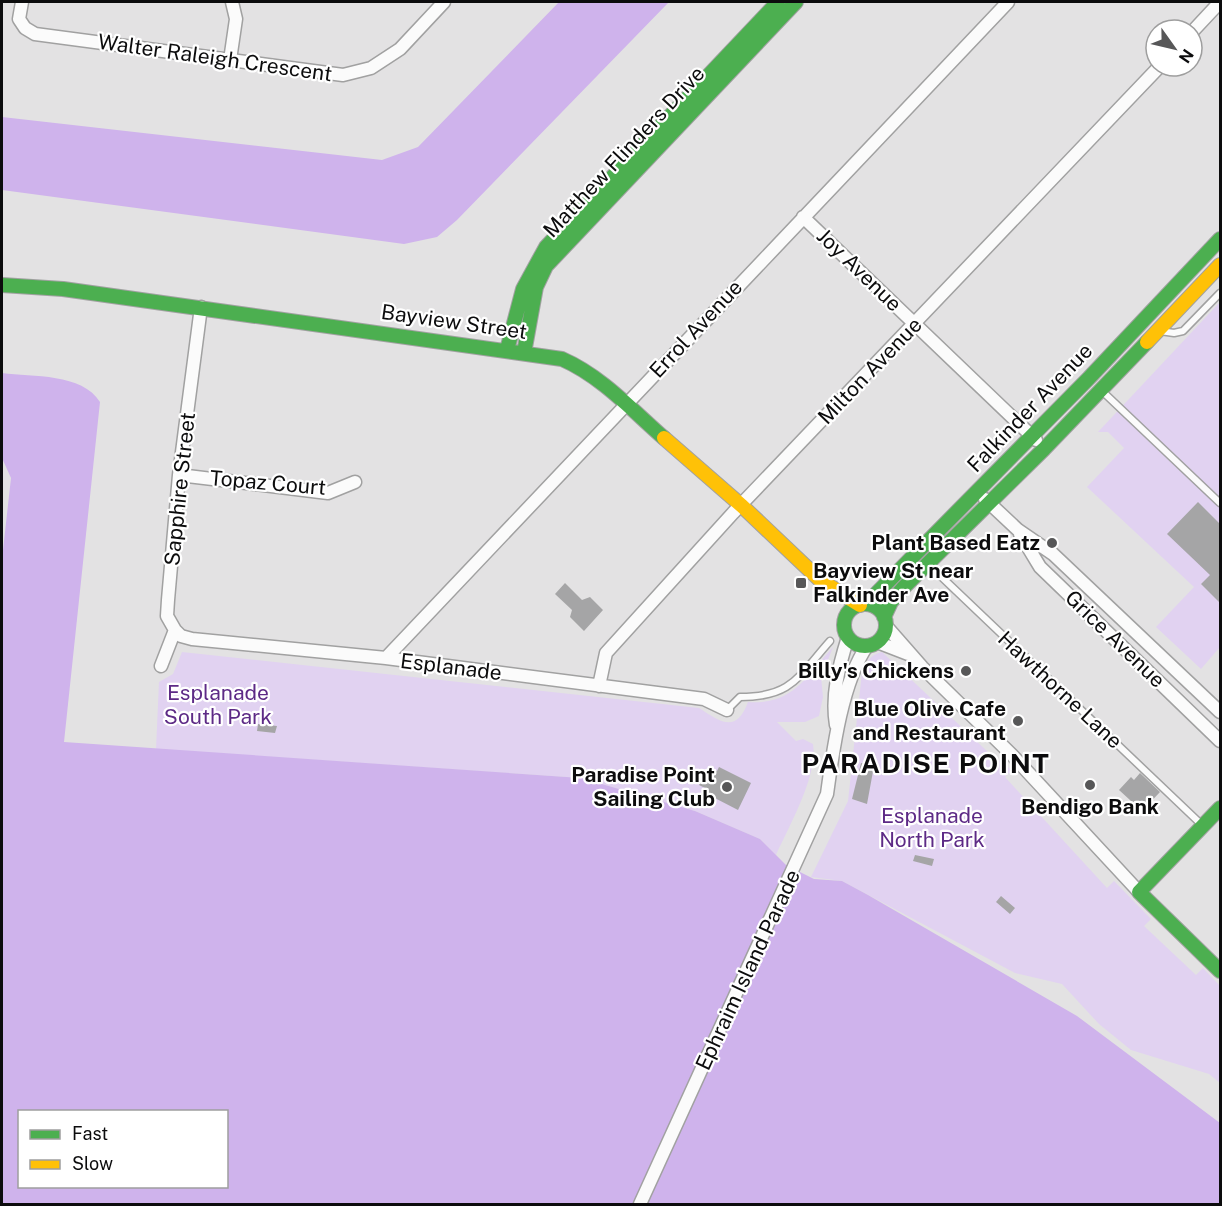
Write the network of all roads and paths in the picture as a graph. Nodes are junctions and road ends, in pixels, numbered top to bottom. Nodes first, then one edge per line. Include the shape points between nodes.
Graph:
1 (22, 2) edge
2 (232, 2) edge
3 (444, 2) edge
4 (778, 2) edge
5 (796, 2) edge
6 (1008, 2) edge
7 (1221, 2) edge
8 (1204, 20) edge
9 (230, 60) junction
10 (1149, 78) edge
11 (803, 217) junction
12 (1221, 238) edge
13 (1216, 255) edge
14 (1221, 265) edge
15 (2, 285) edge
16 (1221, 293) edge
17 (201, 307) junction
18 (915, 324) junction
19 (1158, 330) junction
20 (507, 350) junction
21 (524, 353) junction
22 (1089, 378) junction
23 (1102, 390) junction
24 (626, 405) junction
25 (1031, 436) junction
26 (1044, 449) junction
27 (179, 475) junction
28 (355, 482) dead end
29 (978, 492) junction
30 (1221, 503) edge
31 (990, 504) junction
32 (742, 506) junction
33 (1018, 530) junction
34 (1045, 548) junction
35 (1035, 559) junction
36 (922, 560) junction
37 (820, 580) junction
38 (863, 605) junction
39 (845, 620) junction
40 (885, 621) junction
41 (175, 630) junction
42 (848, 637) junction
43 (830, 641) dead end
44 (872, 644) junction
45 (909, 654) junction
46 (386, 658) junction
47 (161, 666) dead end
48 (599, 686) junction
49 (728, 710) joint
50 (1221, 712) edge
51 (836, 729) junction
52 (1221, 741) edge
53 (1221, 808) edge
54 (1203, 826) junction
55 (1139, 892) junction
56 (1221, 971) edge
57 (640, 1204) edge

1 - 9 street, Walter Raleigh Crescent via 19,19 35,34
2 - 9 street via 236,19
3 - 9 street, Walter Raleigh Crescent via 400,49 370,68 343,75
4 - 20 street, Matthew Flinders Drive via 546,247 523,289
5 - 21 street, Matthew Flinders Drive via 546,266 536,287
6 - 11 street, Errol Avenue
7 - 8 street
10 - 18 street, Milton Avenue
11 - 18 street, Joy Avenue
11 - 24 street, Errol Avenue
12 - 13 street, Falkinder Avenue
13 - 22 street, Falkinder Avenue
14 - 19 street, Falkinder Avenue
15 - 17 street, Bayview Street
16 - 19 lane via 1183,331
17 - 20 street, Bayview Street
17 - 27 street, Sapphire Street
18 - 25 street, Joy Avenue
18 - 32 street, Milton Avenue
19 - 23 street, Falkinder Avenue
20 - 21 street, Bayview Street
21 - 24 street, Bayview Street via 572,363
22 - 23 lane
22 - 25 street, Falkinder Avenue
23 - 26 street, Falkinder Avenue
23 - 30 lane
24 - 32 street, Bayview Street
24 - 46 street, Errol Avenue
25 - 26 street, Joy Avenue
25 - 29 street, Falkinder Avenue
26 - 31 street, Falkinder Avenue
27 - 28 street, Topaz Court via 328,493
27 - 41 street, Sapphire Street via 167,616
29 - 31 street, Grice Avenue
29 - 36 street, Falkinder Avenue
31 - 33 street, Grice Avenue
31 - 36 street, Falkinder Avenue
32 - 37 street, Bayview Street
32 - 48 street, Milton Avenue via 606,653
33 - 34 street, Grice Avenue
33 - 35 street, Grice Avenue
34 - 35 street
34 - 50 street, Grice Avenue
35 - 52 street, Grice Avenue
36 - 38 street, Falkinder Avenue
36 - 40 street, Falkinder Avenue via 896,596
36 - 54 lane, Hawthorne Lane
37 - 38 street, Bayview Street
37 - 39 street, Bayview Street
38 - 39 street via 849,612
38 - 40 street via 876,607
39 - 42 street
40 - 44 street
40 - 45 street
41 - 46 street, Esplanade via 192,639
41 - 47 street
42 - 44 street via 859,645
42 - 51 street, Ephraim Island Parade via 837,673
43 - 49 lane via 786,689 772,695 740,697
44 - 45 street
44 - 51 street, Ephraim Island Parade via 857,660
45 - 55 street via 1012,755
46 - 48 street, Esplanade
48 - 49 street, Esplanade via 704,699
51 - 57 street, Ephraim Island Parade via 827,794
53 - 54 street
54 - 55 street
55 - 56 street

